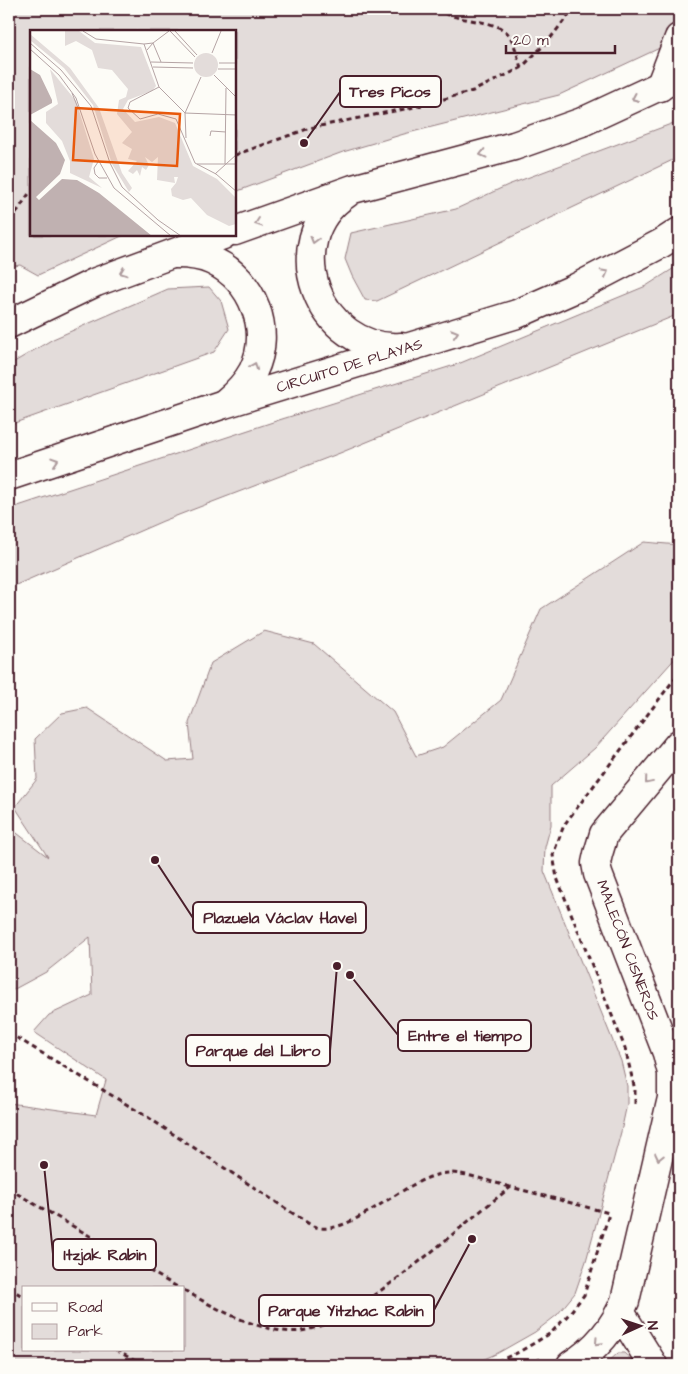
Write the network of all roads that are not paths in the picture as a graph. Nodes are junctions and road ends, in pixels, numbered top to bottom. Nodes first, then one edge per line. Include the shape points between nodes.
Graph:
1 (679, 38) edge
2 (670, 82) edge
3 (353, 189) junction
4 (236, 231) edge
5 (679, 232) edge
6 (220, 236) edge
7 (168, 254) junction
8 (9, 324) edge
9 (415, 346) junction
10 (224, 404) junction
11 (9, 476) edge
12 (679, 744) edge
13 (620, 1312) junction
14 (570, 1365) edge
15 (653, 1365) edge

1 - 2 main road
2 -> 3 main road via 582,122 514,146
3 -> 4 main road
3 -> 9 main road via 334,202 320,222 312,246 311,269 316,293 328,315 346,332 367,343 390,348
9 -> 5 main road, CIRCUITO DE PLAYAS via 517,314 576,288
6 - 7 main road
7 -> 8 main road via 96,282
10 -> 7 main road via 241,390 253,371 260,350 261,328 256,307 231,271 211,260 190,254
9 - 10 main road, CIRCUITO DE PLAYAS
11 -> 10 main road, CIRCUITO DE PLAYAS
12 -> 13 main road, MALECÓN CISNEROS via 604,834 596,862 664,1042 672,1073 670,1111
13 -> 14 main road, MALECÓN CISNEROS via 602,1338 580,1360
13 - 15 main road

